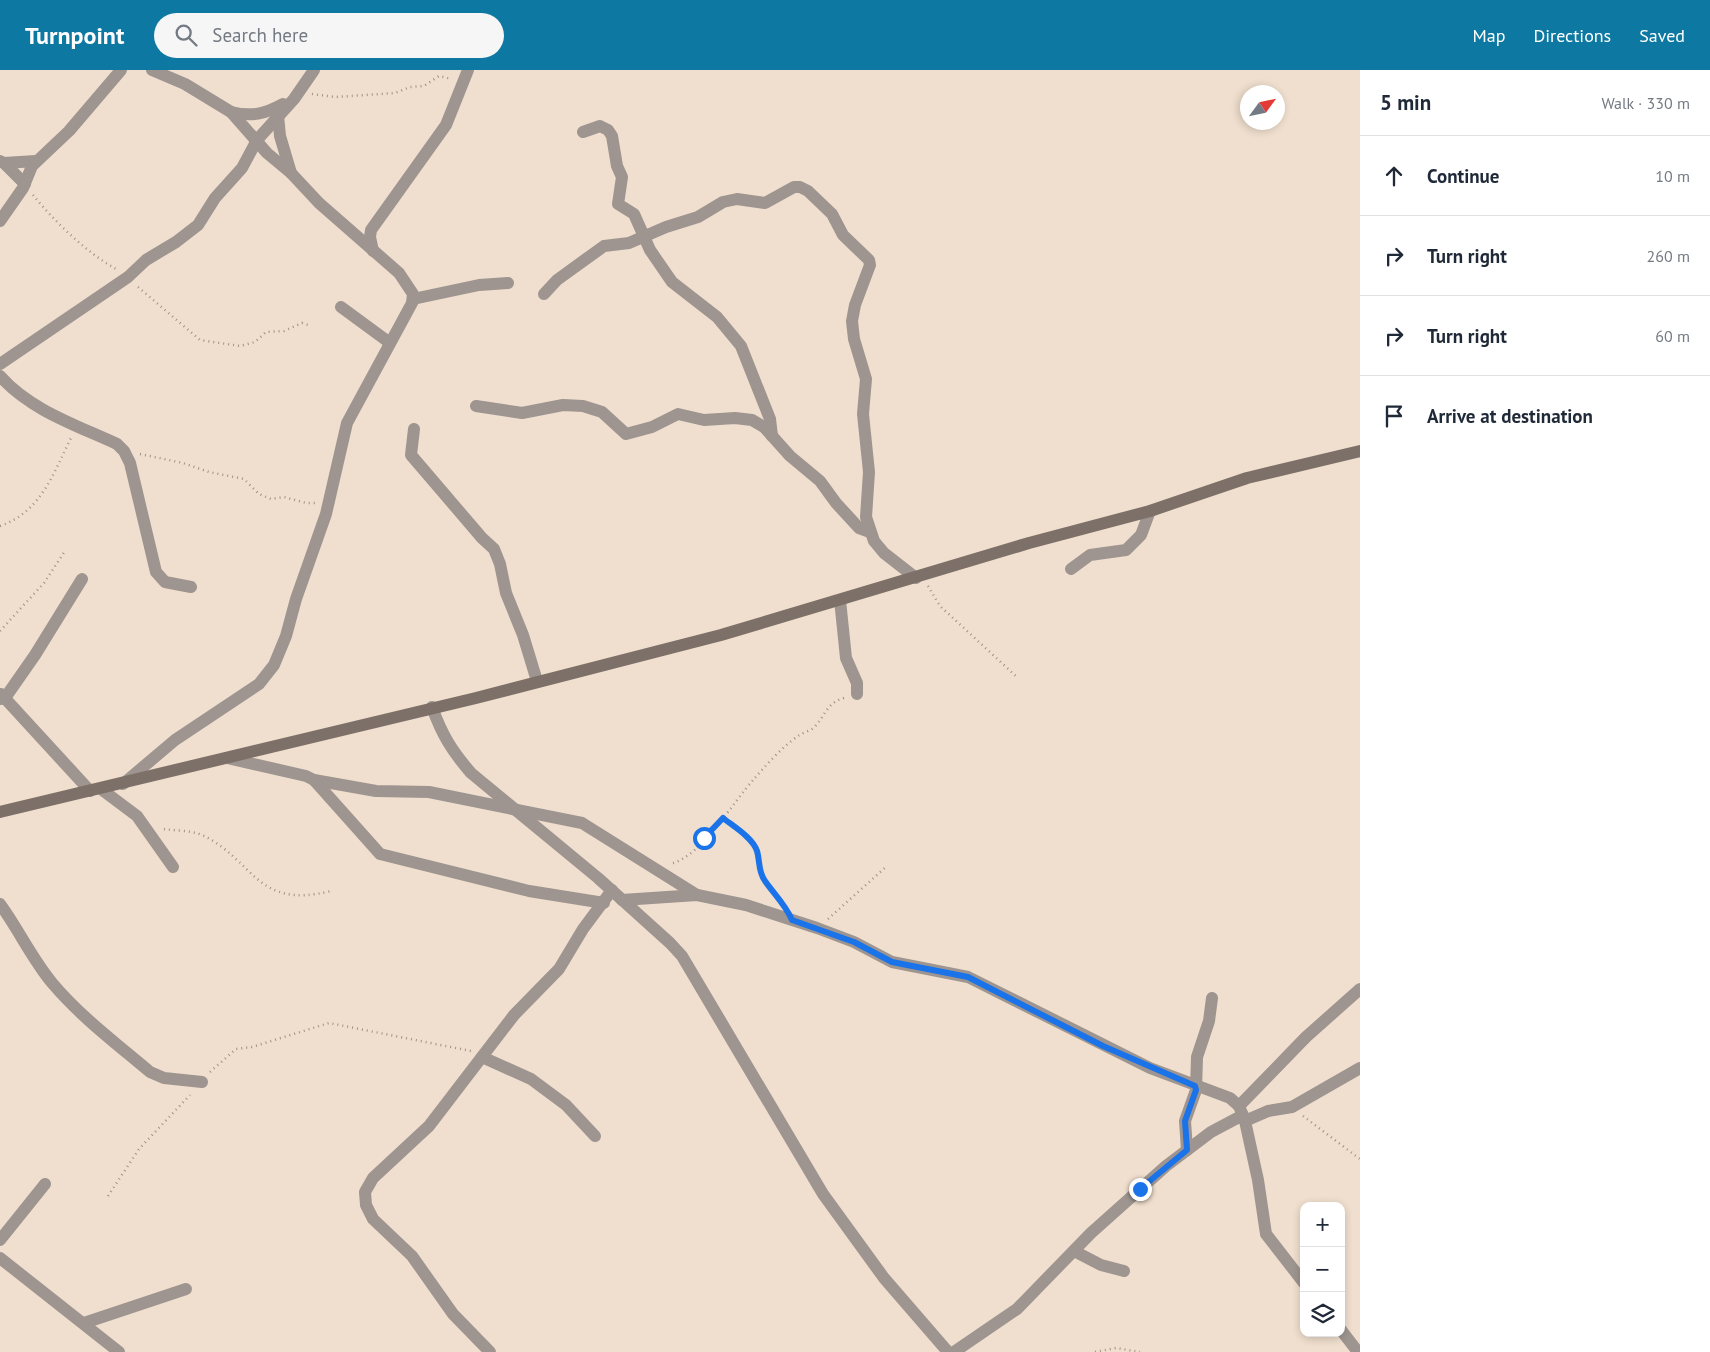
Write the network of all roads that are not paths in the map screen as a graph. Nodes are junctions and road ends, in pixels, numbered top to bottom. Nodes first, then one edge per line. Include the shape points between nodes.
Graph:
1 (121, 70) edge
2 (152, 70) edge
3 (318, 70) edge
4 (311, 75) edge
5 (465, 76) edge
6 (294, 99) junction
7 (231, 112) junction
8 (278, 115) junction
9 (583, 132) dead end
10 (257, 140) junction
11 (2, 162) edge
12 (36, 162) junction
13 (291, 173) junction
14 (25, 184) junction
15 (0, 221) edge
16 (644, 236) junction
17 (373, 251) junction
18 (508, 283) dead end
19 (544, 294) dead end
20 (412, 299) junction
21 (341, 307) dead end
22 (390, 343) junction
23 (0, 364) edge
24 (0, 376) edge
25 (476, 406) dead end
26 (414, 429) dead end
27 (772, 436) junction
28 (1360, 451) edge
29 (1150, 511) junction
30 (870, 532) junction
31 (1071, 568) dead end
32 (919, 577) junction
33 (82, 579) dead end
34 (191, 587) dead end
35 (840, 600) junction
36 (537, 681) junction
37 (857, 694) road end
38 (2, 696) edge
39 (432, 707) junction
40 (227, 758) junction
41 (314, 780) junction
42 (123, 784) junction
43 (96, 790) junction
44 (517, 811) junction
45 (0, 812) edge
46 (173, 867) dead end
47 (612, 890) junction
48 (697, 894) junction
49 (622, 900) junction
50 (604, 903) junction
51 (0, 904) edge
52 (1360, 989) edge
53 (1212, 998) dead end
54 (483, 1055) junction
55 (1360, 1068) edge
56 (202, 1082) road end
57 (1195, 1086) junction
58 (1242, 1114) junction
59 (594, 1136) dead end
60 (1187, 1150) junction
61 (45, 1184) dead end
62 (0, 1240) edge
63 (1074, 1251) junction
64 (0, 1258) edge
65 (1124, 1271) dead end
66 (1300, 1278) edge
67 (186, 1289) dead end
68 (84, 1324) junction
69 (1345, 1335) edge
70 (119, 1352) edge
71 (490, 1352) edge
72 (948, 1352) edge
73 (954, 1352) edge
74 (1358, 1352) edge

1 - 12 street via 69,131
2 - 7 street via 185,84
3 - 4 street
4 - 6 street
5 - 17 street via 446,125 371,230
6 - 7 street via 258,115
6 - 8 street
7 - 10 street
8 - 10 street
8 - 13 street via 280,136
9 - 16 street via 600,126 612,136 622,177 618,204 634,214
10 - 13 street
10 - 23 street via 242,168 215,198 198,225
11 - 12 street
11 - 14 street
12 - 14 street via 26,176
13 - 17 street
14 - 15 street
16 - 19 street via 622,245 604,246 557,280
16 - 27 street via 672,282 717,317 741,346 770,419
16 - 30 street via 698,217 723,202 737,199 765,203 787,190 800,187 832,214 843,235 868,260 870,265 852,321 866,379 863,414 868,455 866,517
17 - 20 street via 409,285
18 - 20 street via 479,285
20 - 22 street
21 - 22 street
22 - 42 street via 347,423 330,496 286,636 268,675 175,740
24 - 34 street via 24,398 124,451 156,572 165,582
25 - 27 street via 522,412 563,405 583,406 602,412 626,434 652,427 678,414 704,420 734,418 752,420
26 - 36 street via 411,455 494,549
27 - 30 street via 820,481 858,528
28 - 29 street via 1247,478
29 - 31 street via 1141,535 1126,550 1090,555
29 - 32 street
30 - 32 street via 884,553
32 - 35 street
33 - 38 street via 36,655
35 - 36 street via 721,635
35 - 37 street via 846,658 857,683
36 - 39 street
38 - 43 street
39 - 40 street
39 - 44 street via 441,733 454,754 471,773
40 - 41 street
40 - 42 street
41 - 44 street via 376,791 429,792
41 - 50 street via 380,854 530,891
42 - 43 street
43 - 45 street
43 - 46 street via 137,816
44 - 47 street
44 - 48 street via 582,823
47 - 49 street
47 - 50 street
48 - 49 street
48 - 57 street via 817,928 854,942 892,962 968,977 1103,1046
49 - 72 street via 682,956 823,1194 884,1278
50 - 54 street via 583,929 559,969 526,1002
51 - 56 street via 27,950 53,985 79,1011 150,1072 164,1078
52 - 58 street via 1306,1037
53 - 57 street via 1209,1021 1196,1057
54 - 59 street via 531,1079 566,1105
54 - 71 street via 429,1126 368,1184 365,1199 374,1219 412,1256 453,1314
55 - 58 street via 1292,1108
57 - 58 street via 1230,1098
57 - 60 street via 1185,1121
58 - 60 street
58 - 66 street via 1258,1180 1264,1228
60 - 63 street via 1113,1212
61 - 62 street
63 - 65 street via 1101,1265
63 - 73 street via 1016,1309
64 - 68 street
67 - 68 street
68 - 70 street
69 - 74 street

